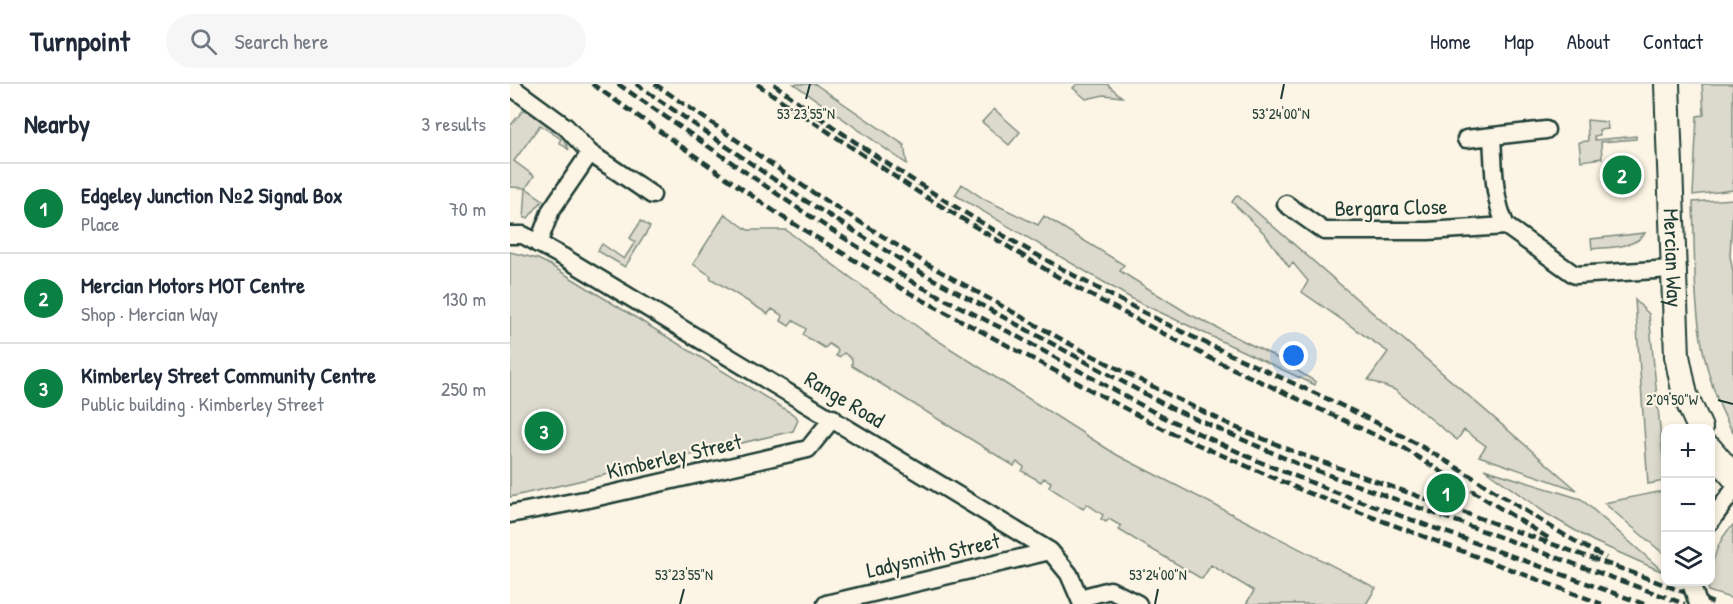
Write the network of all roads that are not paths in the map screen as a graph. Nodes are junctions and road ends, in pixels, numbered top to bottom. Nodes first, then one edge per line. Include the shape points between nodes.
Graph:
1 (1667, 84) edge
2 (510, 86) edge
3 (1546, 130) dead end
4 (1491, 137) junction
5 (1466, 139) dead end
6 (590, 153) junction
7 (652, 195) dead end
8 (1286, 204) dead end
9 (1506, 226) junction
10 (510, 235) edge
11 (538, 244) junction
12 (1672, 269) junction
13 (833, 418) junction
14 (1698, 424) edge
15 (1715, 455) edge
16 (1733, 476) edge
17 (1733, 491) edge
18 (510, 513) edge
19 (1715, 515) edge
20 (1050, 551) junction
21 (1693, 586) edge
22 (1081, 601) edge
23 (826, 604) edge
24 (1138, 604) edge
25 (1698, 604) edge

1 - 12 main road, Mercian Way
2 - 6 street via 566,127
3 - 4 street
4 - 5 street
4 - 9 street via 1499,210
6 - 7 street
6 - 11 street via 551,210
8 - 9 street, Bergara Close via 1324,231
9 - 12 street via 1575,274
10 - 11 street, Range Road via 523,235
11 - 13 street, Range Road
12 - 14 main road, Mercian Way via 1677,356 1685,395
13 - 18 street, Kimberley Street via 808,449
13 - 20 street, Range Road
15 - 16 main road
17 - 19 street
20 - 22 street, Range Road via 1068,574
20 - 23 street, Ladysmith Street
21 - 25 street, bridge
22 - 24 street, Range Road via 1110,590

